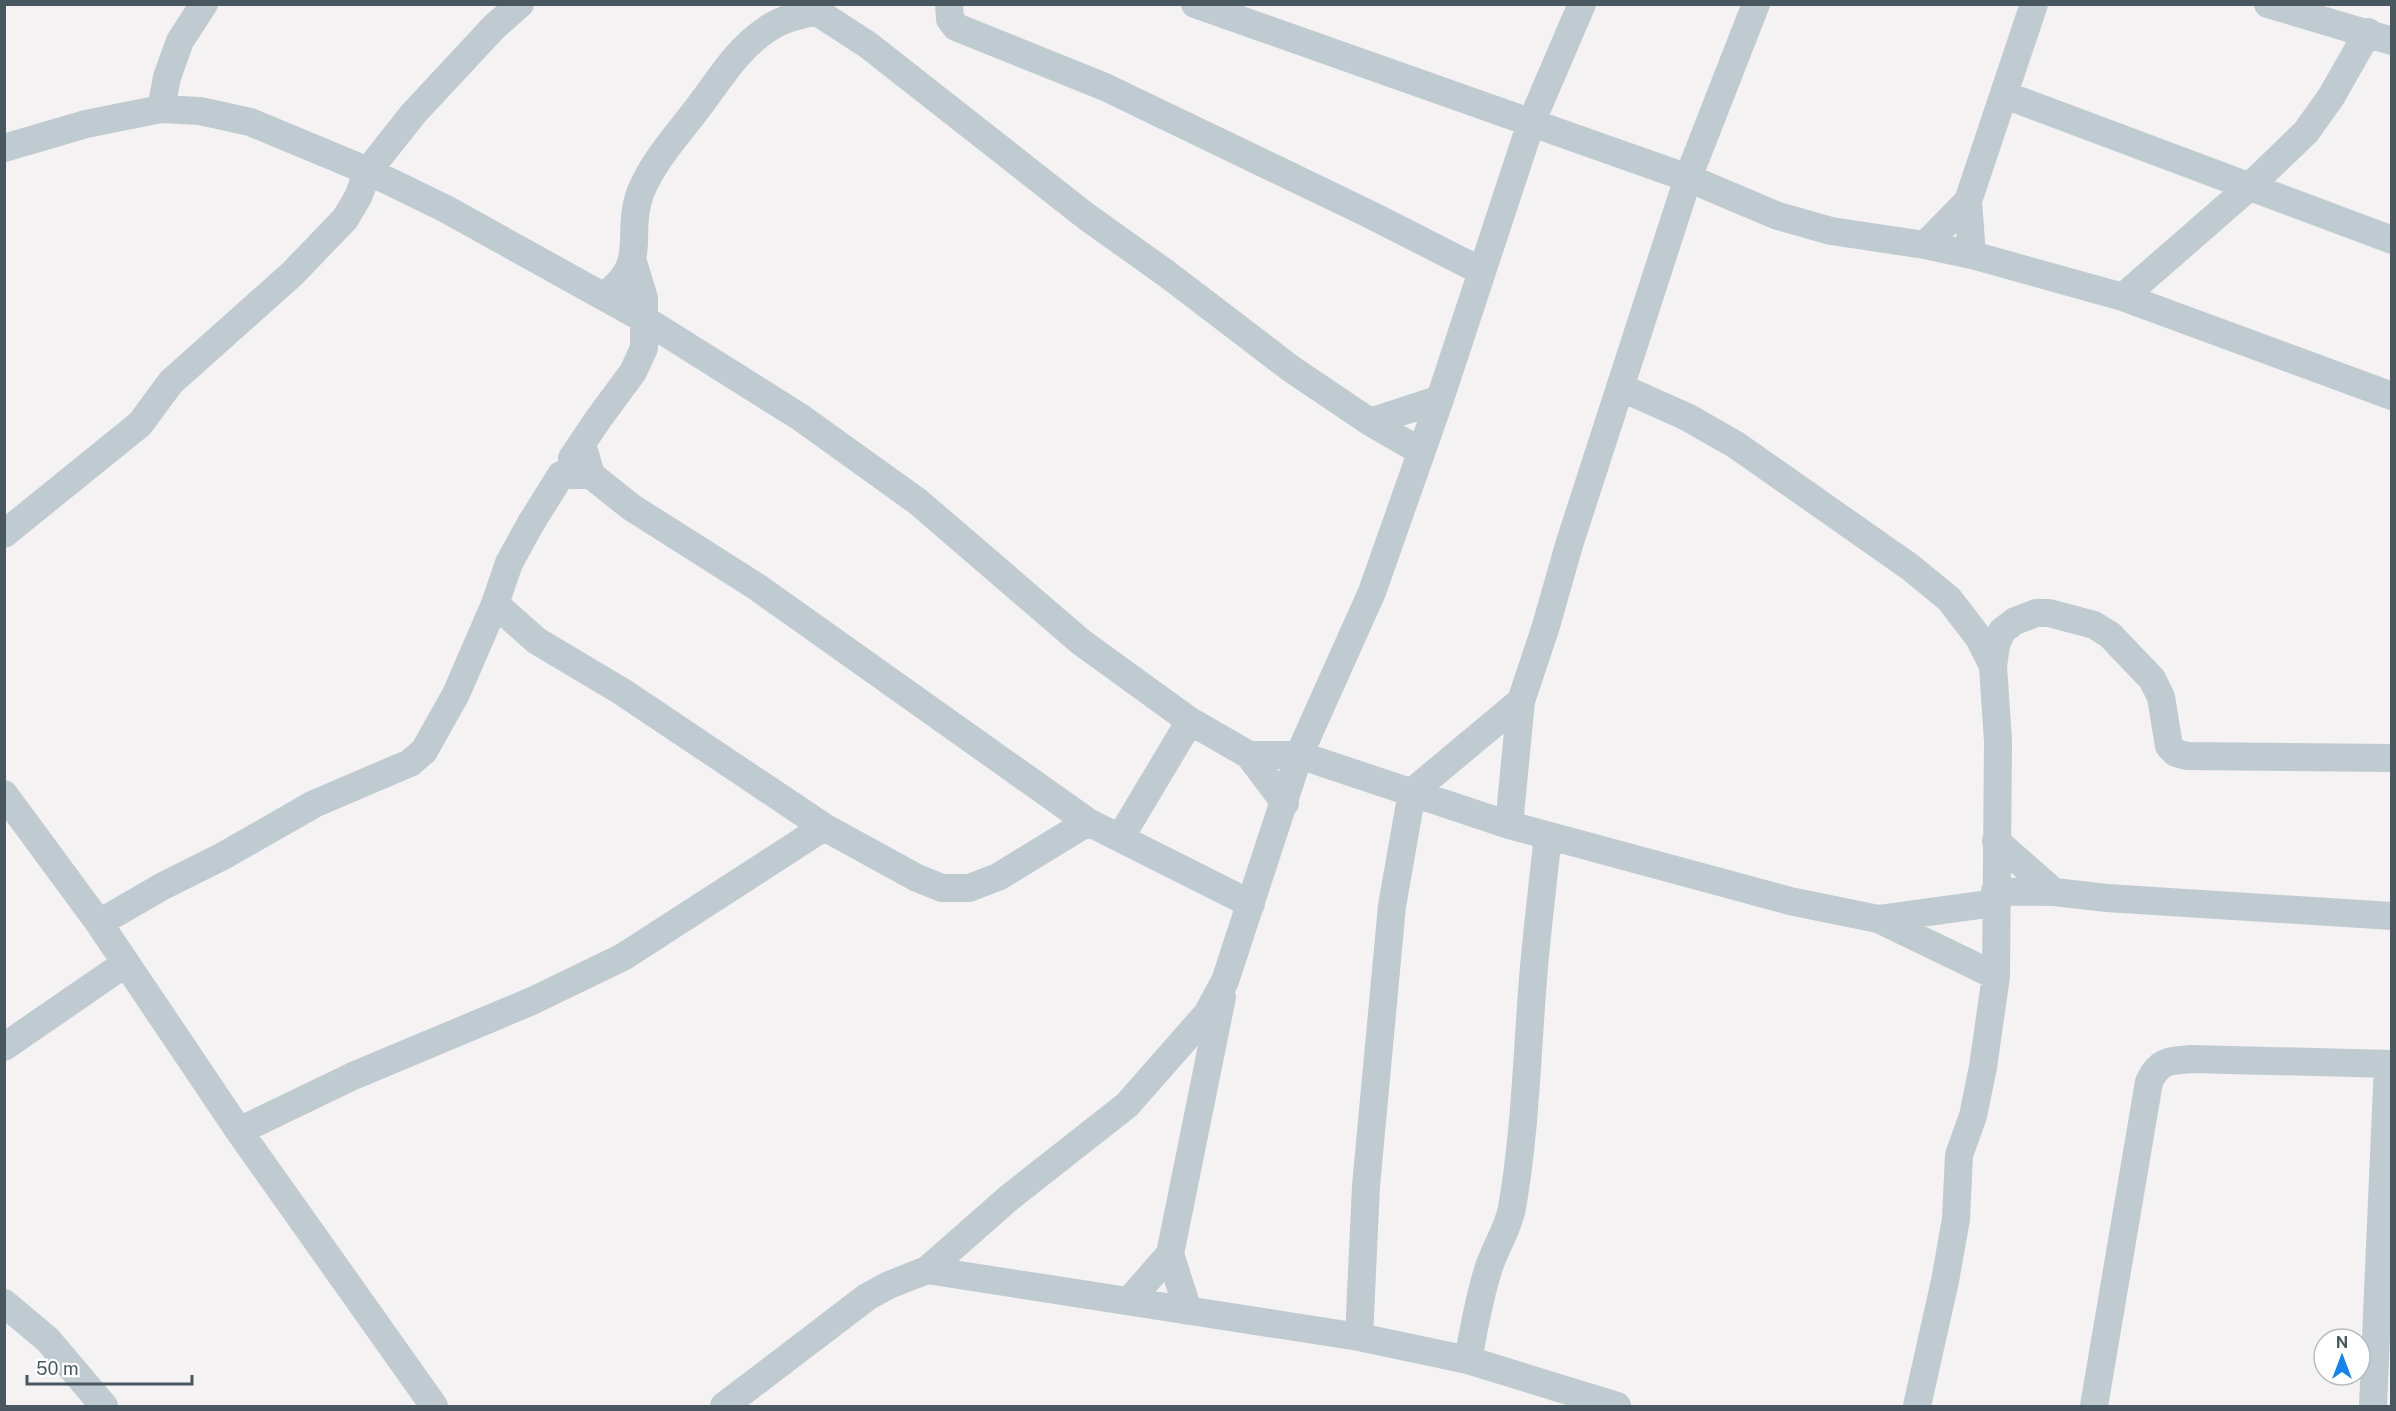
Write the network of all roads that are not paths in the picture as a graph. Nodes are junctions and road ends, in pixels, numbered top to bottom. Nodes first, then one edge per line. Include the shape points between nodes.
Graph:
1 (204, 4) edge
2 (520, 4) edge
3 (949, 4) edge
4 (1195, 4) edge
5 (1582, 4) edge
6 (1756, 4) edge
7 (2034, 4) edge
8 (2268, 4) edge
9 (811, 8) edge
10 (2380, 36) edge
11 (2005, 94) junction
12 (161, 110) junction
13 (1531, 123) junction
14 (4, 148) edge
15 (368, 171) junction
16 (1688, 178) junction
17 (2248, 188) junction
18 (1968, 201) junction
19 (2391, 240) edge
20 (1925, 245) junction
21 (1972, 255) junction
22 (633, 262) junction
23 (1481, 271) junction
24 (603, 296) junction
25 (2123, 297) junction
26 (644, 319) junction
27 (1622, 388) junction
28 (2391, 396) edge
29 (1440, 399) junction
30 (1370, 422) junction
31 (582, 444) junction
32 (1420, 451) junction
33 (561, 475) junction
34 (591, 475) junction
35 (4, 534) edge
36 (495, 604) junction
37 (1993, 666) junction
38 (1521, 701) junction
39 (1190, 721) junction
40 (1249, 755) junction
41 (1299, 755) junction
42 (2391, 758) edge
43 (1412, 792) junction
44 (4, 794) edge
45 (1284, 803) junction
46 (1088, 822) junction
47 (1509, 825) junction
48 (824, 827) junction
49 (1548, 836) junction
50 (1120, 838) junction
51 (1996, 841) junction
52 (2054, 892) junction
53 (1995, 897) junction
54 (1251, 904) junction
55 (2391, 916) edge
56 (1878, 920) junction
57 (99, 923) junction
58 (126, 963) junction
59 (1996, 976) junction
60 (1225, 981) junction
61 (4, 1047) edge
62 (2390, 1064) edge
63 (239, 1131) junction
64 (1170, 1254) junction
65 (927, 1270) junction
66 (1129, 1301) junction
67 (4, 1303) edge
68 (1188, 1310) junction
69 (1359, 1337) junction
70 (1468, 1360) junction
71 (429, 1404) edge
72 (104, 1407) edge
73 (724, 1407) edge
74 (1617, 1407) edge
75 (1917, 1407) edge
76 (2094, 1407) edge
77 (2373, 1407) edge

1 - 12 street via 180,41
2 - 15 street via 413,114
3 - 23 street via 950,19 956,27 1105,87
4 - 13 street
5 - 13 street
6 - 16 street
7 - 11 street
8 - 10 street
9 - 22 street via 769,28 747,44 672,139 636,206
9 - 30 street via 868,45 1087,217 1290,368
10 - 17 street via 2306,132
11 - 17 street
11 - 18 street
12 - 14 street via 86,124
12 - 15 street via 200,111 250,122
13 - 16 street
13 - 23 street
15 - 24 street via 446,209
15 - 35 street via 345,219 292,274 171,382 140,424
16 - 20 street via 1778,216 1831,231
16 - 27 street
17 - 19 street
17 - 25 street
18 - 20 street
18 - 21 street
20 - 21 street
21 - 25 street
22 - 24 street via 618,287
22 - 26 street via 644,298
23 - 29 street
24 - 26 street
25 - 28 street
26 - 31 street via 644,348 633,372
26 - 39 street via 800,417 917,501 1081,642
27 - 37 street via 1736,445 1910,567 1949,599 1979,638
27 - 38 street
29 - 30 street
29 - 32 street
30 - 32 street
31 - 33 street
31 - 34 street
32 - 41 street via 1372,592
33 - 34 street
33 - 36 street via 510,563
34 - 46 street via 631,507 757,587
36 - 48 street via 537,641 621,691
36 - 57 street via 456,694 424,751 410,763 314,804
37 - 42 street via 2002,631 2015,621 2036,614 2070,618 2110,635 2152,679 2161,697 2169,746 2176,753
37 - 51 street via 1998,741
38 - 43 street
38 - 47 street
39 - 40 street
39 - 50 street
40 - 41 street
40 - 45 street
41 - 43 street
41 - 45 street
43 - 47 street
43 - 69 street via 1392,906 1366,1186
44 - 57 street
45 - 54 street
46 - 48 street via 999,877 969,888 942,888 917,878
46 - 50 street
47 - 49 street
48 - 63 street via 623,957 532,1001 353,1076
49 - 56 street via 1790,901
49 - 70 street via 1524,1116 1511,1209 1480,1298
50 - 54 street
51 - 52 street
51 - 53 street
52 - 53 street
52 - 55 street
53 - 56 street
53 - 59 street
54 - 60 street
56 - 59 street
57 - 58 street
58 - 61 street
58 - 63 street
59 - 75 street via 1983,1068 1959,1155 1956,1219
60 - 64 street
60 - 65 street via 1207,1014 1127,1105 1010,1197
62 - 76 street via 2191,1059 2167,1061 2154,1069
62 - 77 street
63 - 71 street
64 - 66 street
64 - 68 street
65 - 66 street
65 - 73 street via 867,1297
66 - 68 street
67 - 72 street via 48,1340
68 - 69 street
69 - 70 street
70 - 74 street

